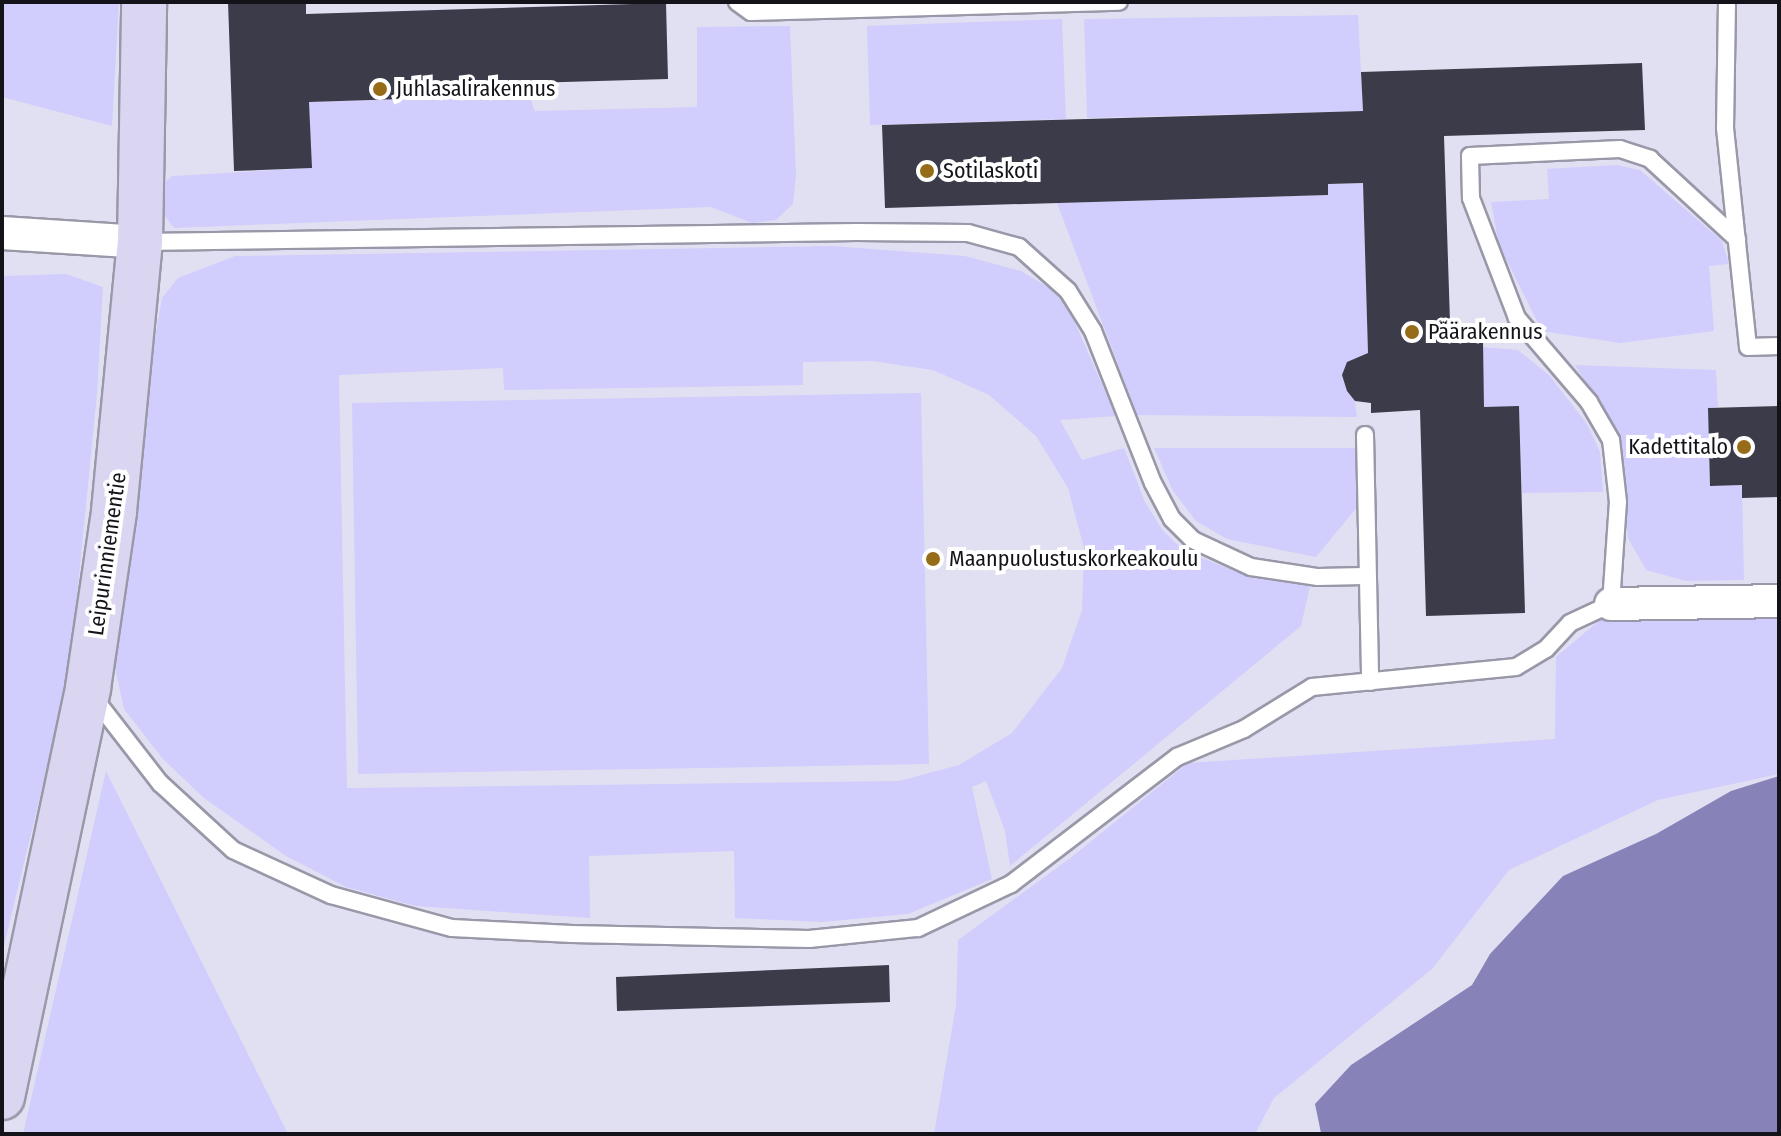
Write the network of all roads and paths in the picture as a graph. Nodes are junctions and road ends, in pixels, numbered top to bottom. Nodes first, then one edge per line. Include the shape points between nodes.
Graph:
1 (144, 2) edge
2 (737, 2) edge
3 (1119, 2) edge
4 (1727, 2) edge
5 (2, 233) edge
6 (1737, 239) junction
7 (140, 242) junction
8 (1779, 346) edge
9 (1365, 435) dead end
10 (1364, 576) junction
11 (1779, 601) edge
12 (1611, 604) junction
13 (1370, 682) junction
14 (88, 688) junction
15 (8, 1040) edge
16 (2, 1097) edge

1 - 7 street, Leipurinniementie
2 - 3 lane via 751,12
4 - 6 lane via 1725,128
5 - 7 street
6 - 8 lane via 1748,347
6 - 12 lane via 1640,155 1620,149 1470,156 1471,198 1517,318 1589,402 1611,440 1618,502
7 - 10 lane via 968,233 1019,247 1068,291 1093,331 1153,483 1172,519 1193,540 1251,567 1318,577
7 - 14 street, Leipurinniementie via 114,511
9 - 10 lane
10 - 13 lane
11 - 12 street
12 - 13 lane via 1570,623 1546,649 1516,667
13 - 14 lane via 1312,687 1244,729 1177,757 1011,884 967,907 918,928 809,939 452,928 331,895 233,850 160,783
14 - 15 street, Leipurinniementie
15 - 16 street, Leipurinniementie

